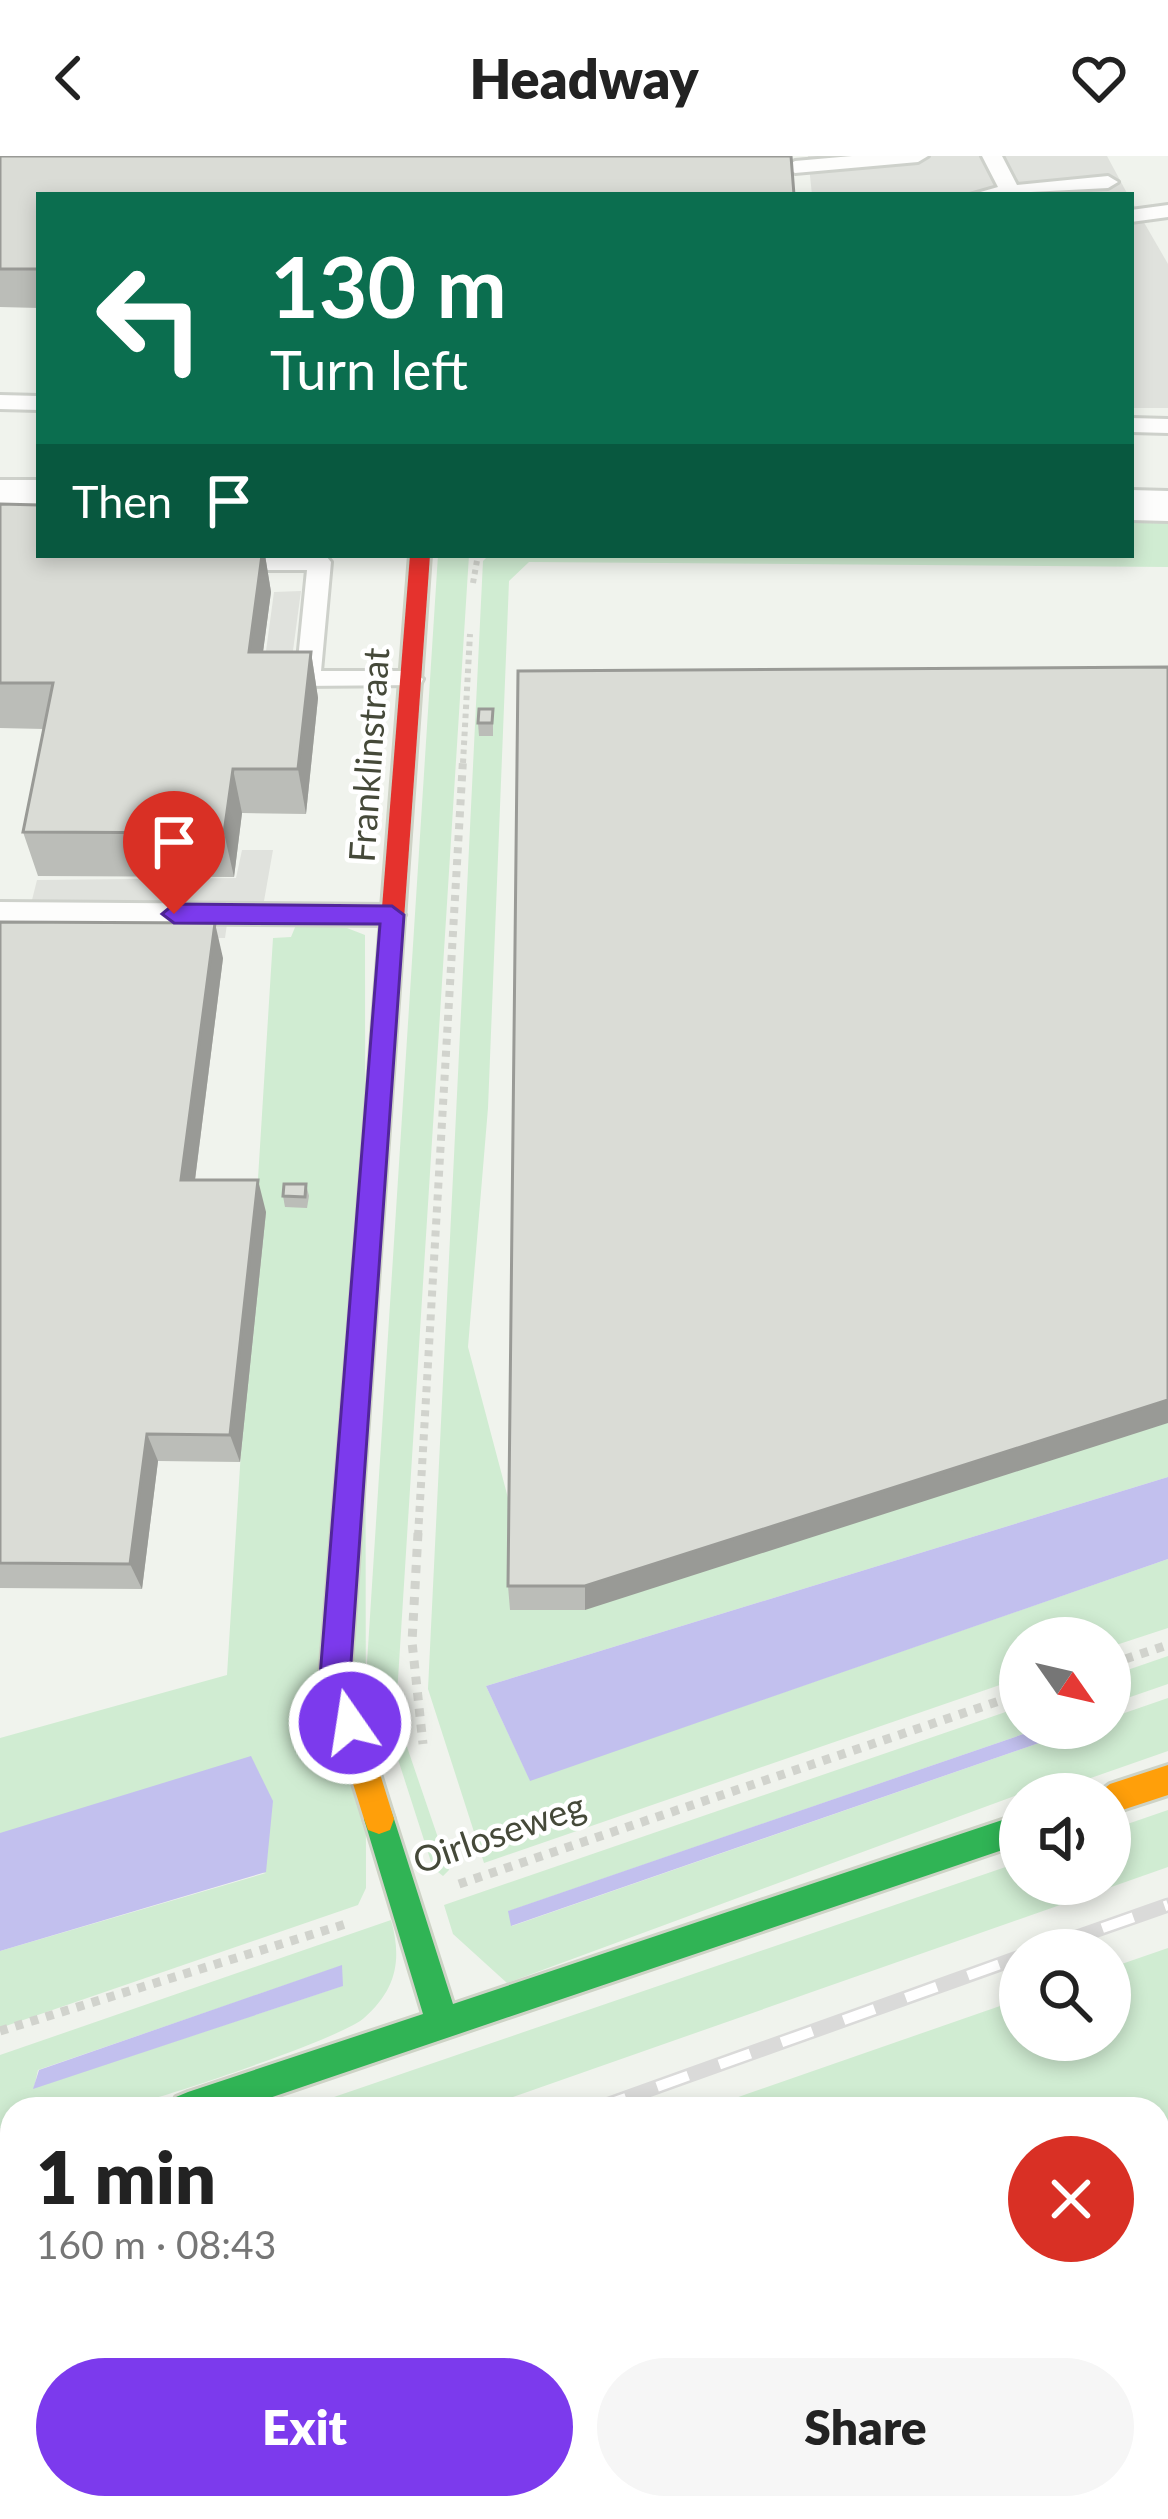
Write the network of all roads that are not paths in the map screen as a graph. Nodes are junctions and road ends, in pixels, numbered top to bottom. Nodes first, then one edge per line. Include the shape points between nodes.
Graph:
1 (918, 156) edge
2 (992, 156) edge
3 (795, 167) edge
4 (1108, 182) dead end
5 (1010, 192) edge
6 (1020, 192) edge
7 (1168, 211) edge
8 (1134, 216) edge
9 (0, 402) edge
10 (36, 403) edge
11 (1134, 425) edge
12 (1168, 426) edge
13 (0, 495) edge
14 (36, 495) edge
15 (1134, 506) edge
16 (1168, 506) edge
17 (420, 558) edge
18 (210, 562) edge
19 (410, 680) junction
20 (0, 912) edge
21 (392, 915) junction
22 (1168, 1780) edge
23 (1131, 1792) edge
24 (999, 1836) edge
25 (442, 2022) junction
26 (223, 2097) edge

1 - 3 lane
2 - 5 lane
4 - 6 lane
7 - 8 lane
9 - 10 lane
11 - 12 lane
13 - 14 street
15 - 16 street
17 - 19 street, Franklinstraat
18 - 19 lane via 319,562 308,680
19 - 21 street, Franklinstraat
20 - 21 lane
21 - 25 street, Franklinstraat via 335,1677
22 - 23 street
24 - 25 street
25 - 26 street

